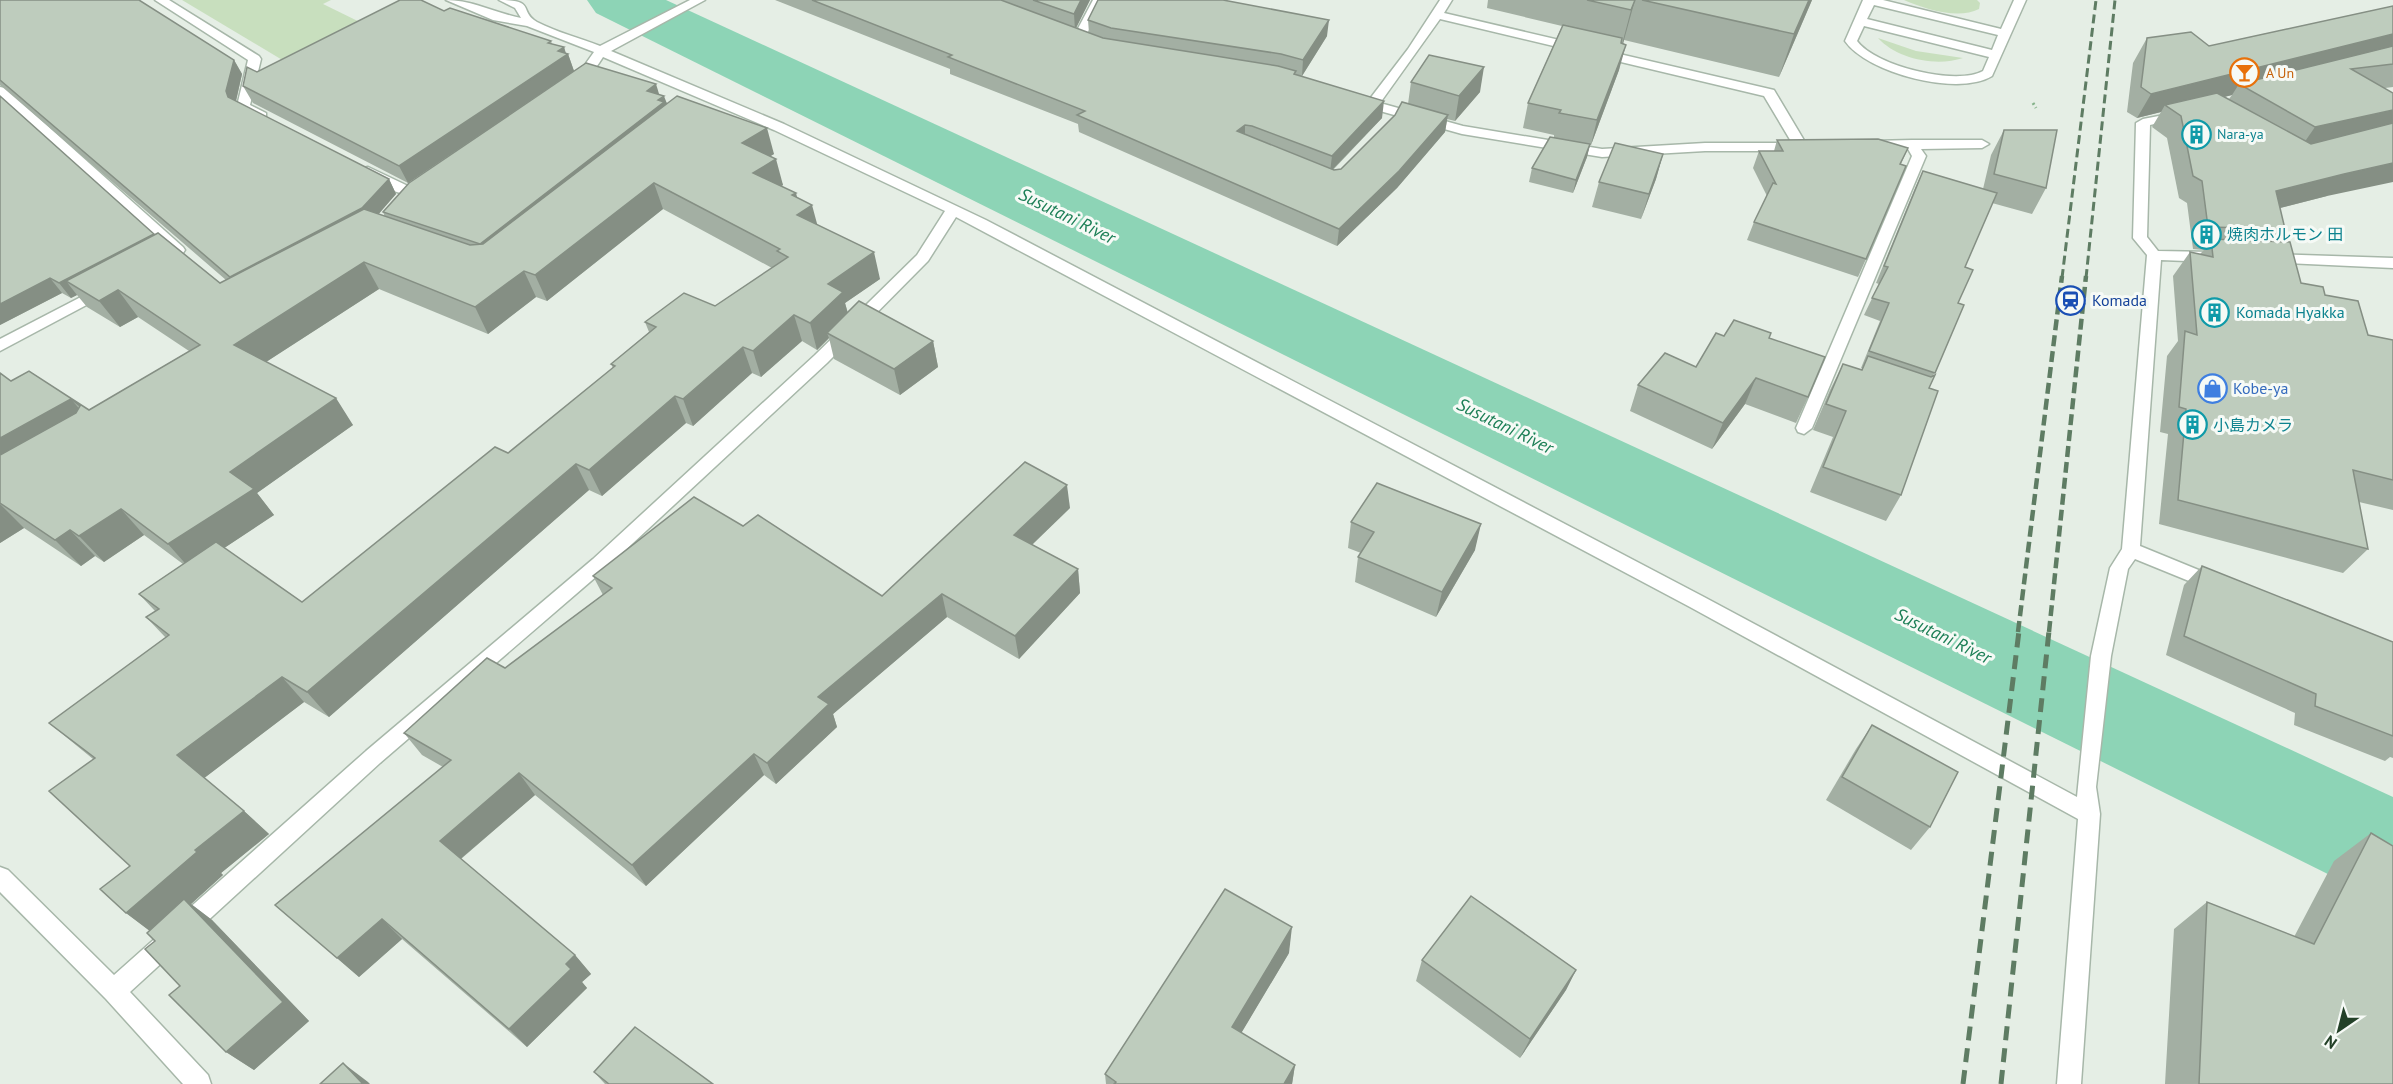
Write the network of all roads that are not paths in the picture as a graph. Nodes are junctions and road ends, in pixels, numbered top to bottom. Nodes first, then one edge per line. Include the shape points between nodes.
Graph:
1 (161, 0) edge
2 (452, 0) edge
3 (505, 0) edge
4 (699, 0) edge
5 (1099, 0) edge
6 (1446, 0) edge
7 (1870, 0) edge
8 (2020, 0) edge
9 (1437, 15) junction
10 (1859, 21) junction
11 (530, 23) junction
12 (2007, 34) junction
13 (1078, 38) edge
14 (601, 51) junction
15 (1997, 55) junction
16 (561, 89) edge
17 (1, 94) edge
18 (1352, 98) edge
19 (1372, 105) junction
20 (1396, 110) junction
21 (2195, 110) edge
22 (274, 122) edge
23 (1386, 127) edge
24 (1912, 144) junction
25 (1982, 144) dead end
26 (1856, 146) edge
27 (357, 165) edge
28 (438, 173) edge
29 (409, 192) junction
30 (396, 207) edge
31 (953, 210) junction
32 (177, 254) edge
33 (2154, 255) junction
34 (2230, 258) edge
35 (2252, 259) edge
36 (2393, 263) edge
37 (115, 284) edge
38 (0, 346) edge
39 (1804, 428) dead end
40 (2131, 550) junction
41 (2229, 590) edge
42 (2089, 814) junction
43 (0, 877) edge
44 (114, 991) junction
45 (199, 1084) edge
46 (2069, 1084) edge

1 - 22 street via 255,59 243,106
2 - 11 street via 497,17
3 - 11 street via 520,6
4 - 14 street
5 - 13 street
6 - 9 street
7 - 10 street
7 - 12 street
8 - 12 street
9 - 19 street
9 - 20 street via 1769,93 1806,147 1602,153 1462,130
10 - 15 street
10 - 15 street via 1851,41 1859,52 1878,62 1930,76 1959,81 1979,79 1988,73
11 - 14 street
12 - 15 street
14 - 16 street via 589,69
14 - 31 street via 699,100 779,127
17 - 32 street
18 - 19 street
19 - 20 street
20 - 23 street
21 - 33 street via 2143,123 2140,238
24 - 25 street
24 - 26 street
24 - 39 street via 1919,156 1836,367
27 - 29 street
28 - 29 street
29 - 30 street
31 - 42 street
31 - 44 street via 923,258 821,359 599,564 373,758
33 - 34 street
33 - 40 street
35 - 36 street
37 - 38 street
40 - 41 street
40 - 42 street via 2119,568 2101,656 2086,787
42 - 46 street
43 - 44 street
44 - 45 street

